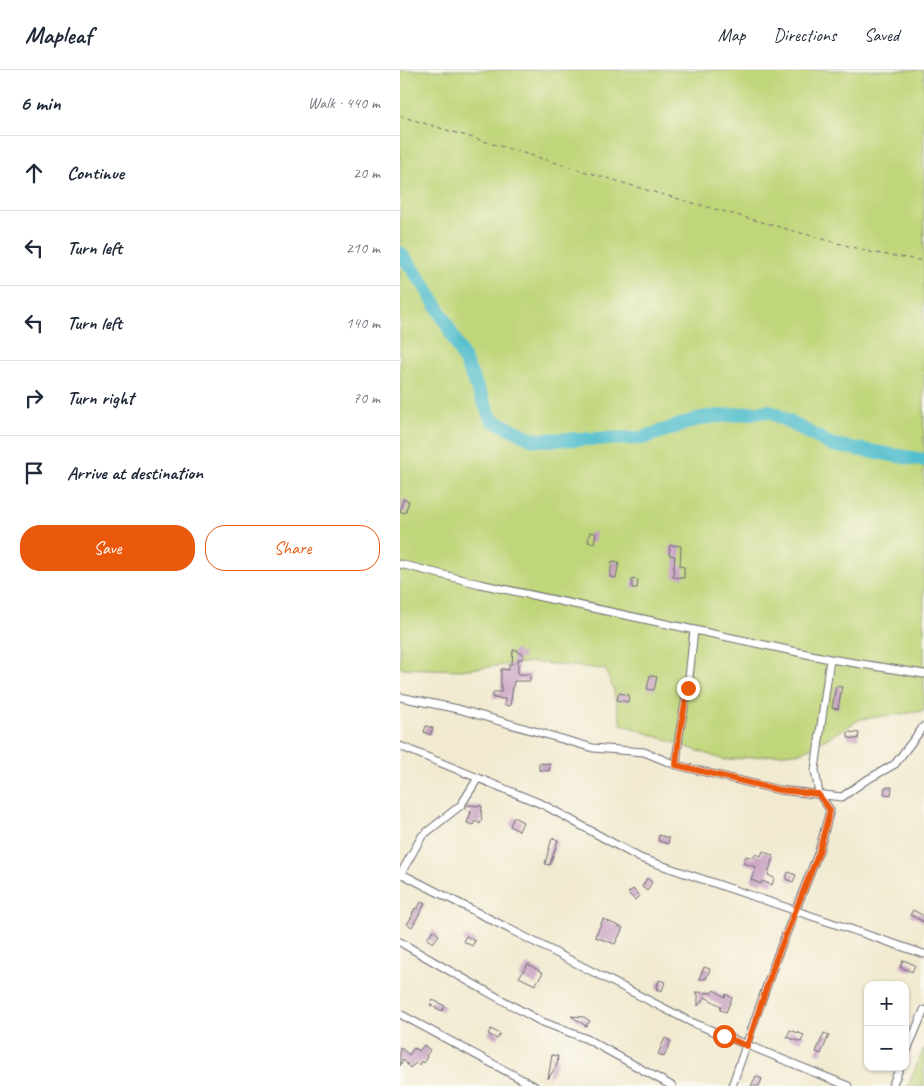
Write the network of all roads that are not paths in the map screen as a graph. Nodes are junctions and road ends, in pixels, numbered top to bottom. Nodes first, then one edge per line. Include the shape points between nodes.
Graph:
1 (400, 564) edge
2 (694, 630) junction
3 (830, 659) junction
4 (924, 674) edge
5 (400, 697) edge
6 (924, 726) edge
7 (400, 746) edge
8 (676, 765) junction
9 (478, 778) junction
10 (818, 794) junction
11 (400, 874) edge
12 (794, 911) junction
13 (400, 942) edge
14 (924, 954) edge
15 (924, 1010) edge
16 (400, 1014) edge
17 (747, 1046) junction
18 (909, 1046) edge
19 (898, 1071) edge
20 (534, 1086) edge
21 (672, 1086) edge
22 (732, 1086) edge
23 (848, 1086) edge
24 (892, 1086) edge

1 - 2 street
2 - 3 street
2 - 8 street
3 - 4 street
3 - 10 street via 815,770
5 - 8 street via 458,709 593,748 644,752
6 - 10 street via 895,764 842,797
7 - 9 street
8 - 10 street via 779,790
9 - 11 street via 461,805 422,836
9 - 12 street via 544,805 640,858
10 - 12 street via 830,810 819,852
11 - 17 street via 637,996
12 - 14 street
12 - 17 street
13 - 21 street via 540,1021 587,1039
15 - 18 street
16 - 20 street
17 - 22 street
17 - 23 street
19 - 24 street

